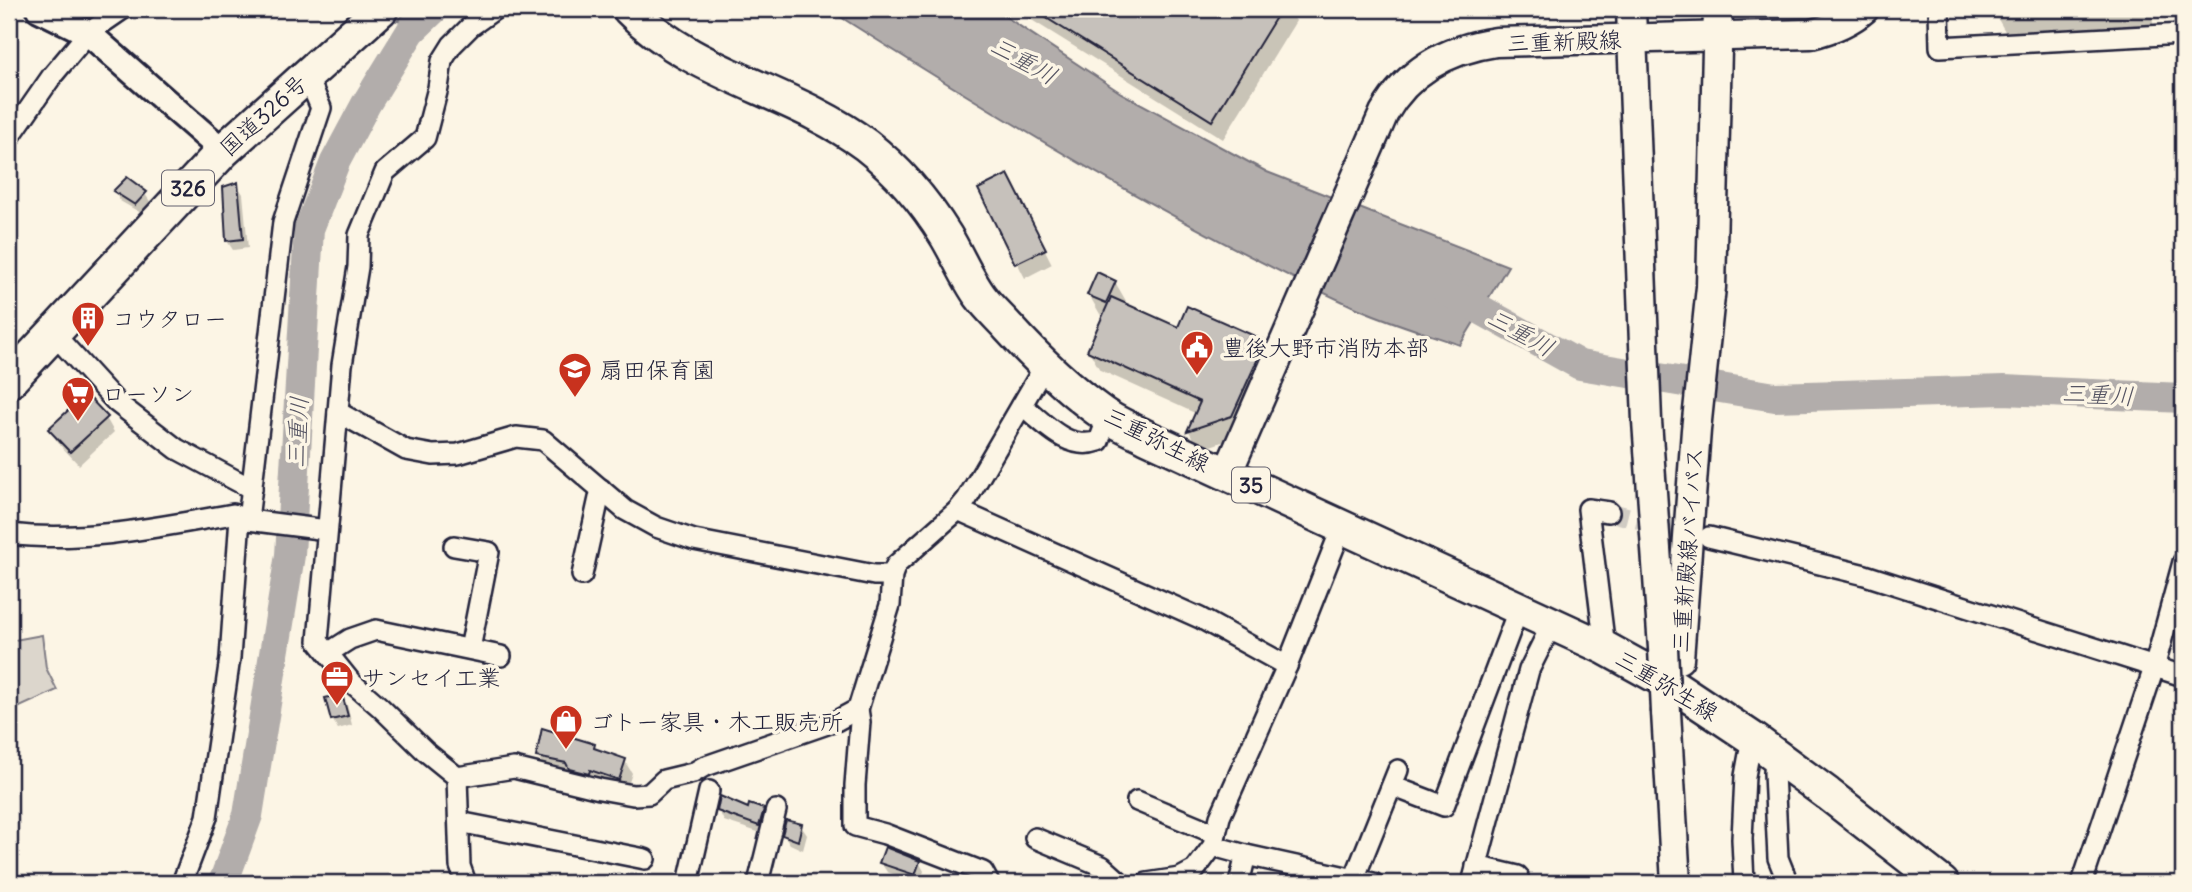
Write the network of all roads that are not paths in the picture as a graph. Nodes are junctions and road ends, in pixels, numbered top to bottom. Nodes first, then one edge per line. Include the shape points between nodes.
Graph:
1 (39, 9) edge
2 (123, 9) edge
3 (381, 9) edge
4 (495, 9) edge
5 (629, 9) edge
6 (1631, 9) edge
7 (1864, 9) edge
8 (1939, 9) edge
9 (1718, 23) edge
10 (88, 33) junction
11 (2183, 34) edge
12 (1631, 39) junction
13 (312, 87) dead end
14 (9, 138) edge
15 (223, 151) junction
16 (62, 343) dead end
17 (1044, 367) junction
18 (9, 381) edge
19 (1022, 405) junction
20 (338, 412) junction
21 (1108, 416) junction
22 (1227, 474) junction
23 (252, 489) junction
24 (601, 489) junction
25 (958, 510) junction
26 (1609, 512) tunnel mouth
27 (244, 519) junction
28 (1342, 527) junction
29 (324, 529) junction
30 (9, 534) edge
31 (1709, 537) tunnel mouth
32 (454, 546) dead end
33 (2183, 562) edge
34 (582, 575) dead end
35 (892, 575) junction
36 (1521, 610) junction
37 (1552, 624) junction
38 (1605, 648) junction
39 (470, 649) junction
40 (328, 653) junction
41 (1671, 654) junction
42 (501, 656) dead end
43 (1287, 666) junction
44 (2154, 668) junction
45 (2183, 676) edge
46 (858, 709) junction
47 (1764, 746) junction
48 (457, 777) junction
49 (709, 791) dead end
50 (1137, 801) dead end
51 (776, 810) dead end
52 (459, 822) junction
53 (1035, 838) dead end
54 (1215, 840) junction
55 (1246, 855) junction
56 (645, 859) dead end
57 (1474, 875) edge
58 (1314, 877) edge
59 (1363, 881) edge
60 (182, 883) edge
61 (466, 883) edge
62 (688, 883) edge
63 (758, 883) edge
64 (989, 883) edge
65 (1121, 883) edge
66 (1147, 883) edge
67 (1239, 883) edge
68 (1517, 883) edge
69 (1676, 883) edge
70 (1744, 883) edge
71 (1787, 883) edge
72 (1942, 883) edge
73 (2082, 883) edge

1 - 10 street
2 - 10 street
3 - 15 highway, 国道326号 / 326
4 - 20 street via 461,36 442,61 425,138 385,172 359,235
5 - 17 main road, 三重弥生線 / 35 via 654,32 694,57 806,109 868,147 920,199 980,296
6 - 12 main road
7 - 9 main road, 三重新殿線 via 1856,17 1811,34
8 - 11 street via 1940,47
9 - 12 main road, 三重新殿線
9 - 41 main road, 三重新殿線バイパス via 1711,287
10 - 14 street
10 - 15 street
12 - 22 main road, 三重新殿線 via 1490,43 1459,51 1413,76 1391,101
12 - 41 main road, 三重新殿線バイパス via 1647,421
13 - 23 street via 321,108 283,222
15 - 18 highway, 国道326号 / 326
16 - 23 street via 126,410 177,449
17 - 19 street
17 - 21 main road, 三重弥生線 / 35
19 - 21 street via 1059,436 1090,444 1100,441
19 - 25 street
20 - 24 street via 406,450 433,455 458,454 516,437 544,440
20 - 29 street
21 - 22 main road, 三重弥生線 / 35
22 - 28 main road, 三重弥生線 / 35
23 - 27 street
24 - 34 street
24 - 35 street via 625,510 694,540
25 - 35 street via 896,565
25 - 43 street via 1199,618
26 - 38 street via 1588,509
27 - 29 street
27 - 30 street via 233,514 132,532
27 - 60 street via 207,817
28 - 36 main road, 三重弥生線 / 35
28 - 43 street
29 - 40 street via 318,641
31 - 44 street via 1865,575
32 - 39 street via 489,552
33 - 44 street
35 - 46 street via 890,605
36 - 37 main road, 三重弥生線 / 35
36 - 59 street via 1444,806 1395,778
37 - 38 main road, 三重弥生線 / 35
37 - 57 street via 1529,670
38 - 47 main road, 三重弥生線 / 35 via 1674,686
39 - 40 street via 376,630
39 - 42 street
40 - 48 street via 351,682
41 - 69 main road, 三重新殿線バイパス
43 - 54 street via 1220,817
44 - 45 street
44 - 73 street
46 - 48 street via 836,721 664,780 649,794 600,789 514,768
46 - 64 street via 855,826 983,872
47 - 70 street via 1745,776
47 - 71 street via 1774,773 1778,858
47 - 72 main road, 三重弥生線 / 35
48 - 52 street
49 - 62 street
50 - 54 street
51 - 63 street
52 - 56 street
52 - 61 street via 460,866
53 - 65 street via 1102,866
54 - 55 street
54 - 66 street via 1195,870 1180,878
55 - 58 street
55 - 67 street
57 - 68 street via 1518,876
58 - 59 street

